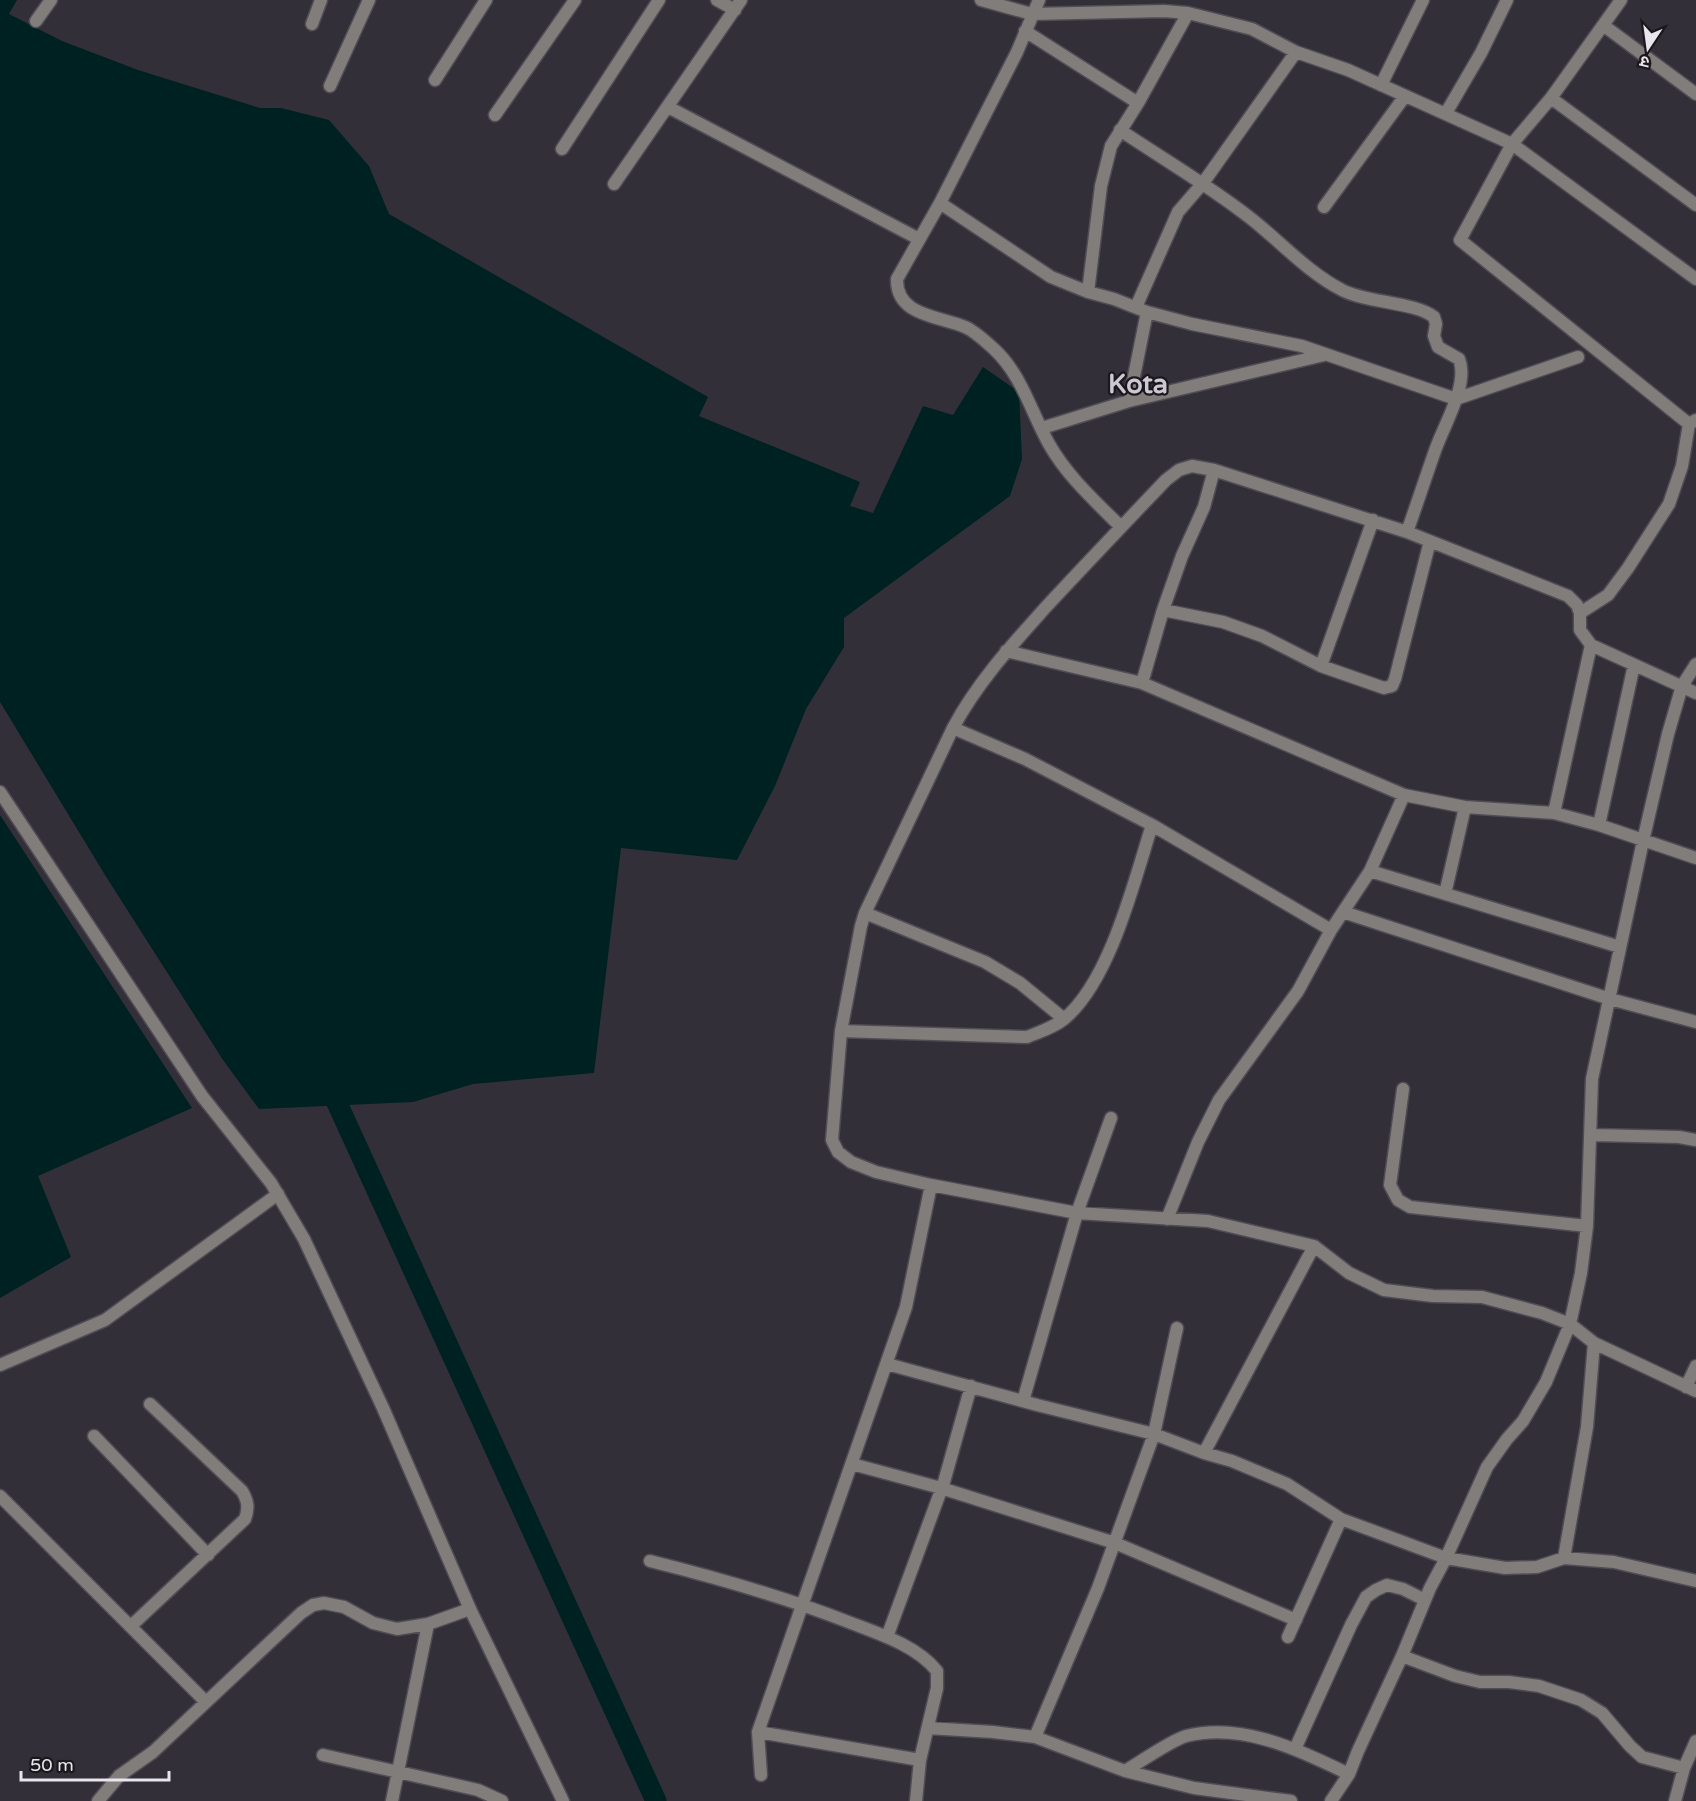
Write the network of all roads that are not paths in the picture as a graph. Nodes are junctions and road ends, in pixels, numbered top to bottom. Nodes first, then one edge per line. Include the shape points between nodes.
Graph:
1 (51, 0) edge
2 (321, 0) edge
3 (369, 0) edge
4 (486, 0) edge
5 (575, 0) edge
6 (659, 0) edge
7 (717, 0) edge
8 (981, 0) edge
9 (1039, 0) edge
10 (1172, 0) edge
11 (1423, 0) edge
12 (1507, 0) edge
13 (1621, 0) edge
14 (738, 5) edge
15 (1164, 11) junction
16 (1188, 13) junction
17 (1032, 14) junction
18 (36, 21) dead end
19 (312, 24) dead end
20 (1603, 25) junction
21 (1025, 31) junction
22 (1296, 52) junction
23 (435, 80) dead end
24 (1381, 85) junction
25 (330, 87) dead end
26 (1696, 94) edge
27 (1405, 96) junction
28 (1551, 98) junction
29 (1138, 103) junction
30 (668, 106) junction
31 (1446, 113) junction
32 (495, 115) dead end
33 (1120, 130) junction
34 (1512, 144) junction
35 (562, 149) dead end
36 (1203, 183) junction
37 (614, 184) dead end
38 (940, 203) junction
39 (1696, 205) edge
40 (1324, 207) dead end
41 (919, 238) junction
42 (1696, 279) edge
43 (1088, 292) junction
44 (1142, 310) junction
45 (1325, 354) junction
46 (1578, 357) dead end
47 (1456, 399) junction
48 (1129, 401) junction
49 (1692, 422) edge
50 (1042, 428) junction
51 (1214, 470) junction
52 (1373, 520) junction
53 (1121, 527) junction
54 (1407, 532) junction
55 (1430, 541) junction
56 (1163, 610) junction
57 (1580, 614) junction
58 (1591, 645) junction
59 (1006, 651) junction
60 (1696, 664) edge
61 (1634, 665) junction
62 (1321, 666) junction
63 (1142, 683) junction
64 (1682, 686) junction
65 (1696, 693) edge
66 (953, 728) junction
67 (0, 792) edge
68 (1404, 795) junction
69 (1465, 807) junction
70 (1554, 813) junction
71 (1152, 825) junction
72 (1599, 825) junction
73 (1643, 841) junction
74 (1696, 858) edge
75 (1370, 871) junction
76 (1445, 894) junction
77 (1343, 912) junction
78 (865, 913) junction
79 (1331, 930) junction
80 (1620, 946) junction
81 (1610, 999) junction
82 (1064, 1019) junction
83 (1696, 1022) edge
84 (841, 1031) junction
85 (1403, 1089) dead end
86 (1111, 1118) dead end
87 (1592, 1135) junction
88 (1696, 1140) edge
89 (931, 1185) junction
90 (278, 1194) junction
91 (1077, 1213) junction
92 (1167, 1219) junction
93 (1587, 1226) junction
94 (1314, 1246) junction
95 (1570, 1324) junction
96 (1177, 1328) dead end
97 (1594, 1343) junction
98 (887, 1364) junction
99 (0, 1365) edge
100 (1696, 1366) edge
101 (971, 1386) junction
102 (1691, 1389) edge
103 (1023, 1401) junction
104 (150, 1404) dead end
105 (1154, 1434) junction
106 (94, 1436) dead end
107 (1204, 1453) junction
108 (852, 1464) junction
109 (941, 1488) junction
110 (0, 1496) edge
111 (1341, 1519) junction
112 (1114, 1543) junction
113 (207, 1555) junction
114 (1446, 1558) junction
115 (1564, 1558) junction
116 (650, 1561) dead end
117 (1696, 1581) edge
118 (1425, 1600) junction
119 (804, 1604) junction
120 (470, 1609) junction
121 (1296, 1620) junction
122 (428, 1624) junction
123 (131, 1626) junction
124 (887, 1637) junction
125 (1288, 1637) dead end
126 (1402, 1656) junction
127 (206, 1702) junction
128 (928, 1728) junction
129 (758, 1732) junction
130 (1035, 1737) junction
131 (1696, 1741) edge
132 (1295, 1749) junction
133 (323, 1755) dead end
134 (920, 1760) junction
135 (1684, 1768) junction
136 (1125, 1771) junction
137 (399, 1772) junction
138 (1349, 1774) junction
139 (761, 1775) dead end
140 (98, 1801) edge
141 (392, 1801) edge
142 (502, 1801) edge
143 (562, 1801) edge
144 (916, 1801) edge
145 (1291, 1801) edge
146 (1331, 1801) edge
147 (1675, 1801) edge

1 - 18 street
2 - 19 street
3 - 25 street
4 - 23 street
5 - 32 street
6 - 35 street
7 - 14 street
8 - 17 street
9 - 17 street
10 - 15 street
11 - 24 street
12 - 31 street
13 - 20 street
14 - 30 street
15 - 16 street
15 - 17 street
16 - 22 street via 1252,29
16 - 29 street
17 - 21 street
20 - 26 street
20 - 28 street
21 - 29 street
21 - 38 street
22 - 24 street
22 - 36 street
24 - 27 street
27 - 31 street
27 - 40 street
28 - 34 street
28 - 39 street
29 - 33 street
30 - 37 street
30 - 41 street
31 - 34 street
33 - 36 street
33 - 43 street via 1111,146 1101,186
34 - 42 street
34 - 49 street via 1460,240
36 - 44 street via 1178,212
36 - 47 street via 1343,291 1421,310 1434,317 1438,347 1459,359 1461,365
38 - 41 street
38 - 43 street via 1050,277
41 - 50 street via 897,279 902,301 918,311 968,327 995,350 1014,370
43 - 44 street
44 - 45 street
44 - 48 street
45 - 47 street
45 - 48 street
46 - 47 street
47 - 54 street
48 - 50 street
49 - 57 street via 1669,504 1608,595
50 - 53 street via 1069,474
51 - 52 street
51 - 53 street via 1192,466 1179,470
51 - 56 street via 1204,507
52 - 54 street
52 - 62 street
53 - 59 street
54 - 55 street
55 - 57 street via 1568,596
55 - 62 street via 1392,686 1384,688
56 - 62 street via 1223,622 1262,636
56 - 63 street
57 - 58 street via 1580,630
58 - 61 street
58 - 70 street
59 - 63 street
59 - 66 street via 967,701
60 - 64 street
61 - 64 street
61 - 72 street
63 - 68 street
64 - 65 street
64 - 73 street
66 - 71 street via 1025,759
66 - 78 street
67 - 90 street via 201,1096
68 - 69 street
68 - 75 street
69 - 70 street
69 - 76 street
70 - 72 street
71 - 79 street
71 - 82 street via 1119,930 1086,996
72 - 73 street
73 - 74 street
73 - 80 street
75 - 76 street
75 - 77 street
76 - 80 street
77 - 79 street
77 - 81 street
78 - 82 street via 985,962 1020,982
78 - 84 street
79 - 92 street via 1298,991 1219,1100
80 - 81 street
81 - 83 street
81 - 87 street via 1592,1079
82 - 84 street via 1027,1037
84 - 89 street via 832,1140 838,1152 876,1172
85 - 93 street via 1390,1185 1398,1200 1410,1207
86 - 91 street
87 - 88 street
87 - 93 street
89 - 91 street
89 - 98 street via 906,1307
90 - 99 street via 105,1320
90 - 120 street via 304,1239 378,1398
91 - 92 street
91 - 103 street
92 - 94 street via 1209,1221
93 - 95 street
94 - 95 street via 1349,1273 1384,1290 1482,1297
94 - 107 street
95 - 97 street
95 - 114 street via 1535,1401 1487,1467
96 - 105 street
97 - 102 street
97 - 115 street via 1587,1427
98 - 101 street
98 - 108 street
100 - 102 street
101 - 103 street
101 - 109 street
103 - 105 street
104 - 113 street via 247,1499 245,1519
105 - 107 street
105 - 112 street
106 - 113 street
107 - 111 street via 1287,1484
108 - 109 street
108 - 119 street
109 - 112 street
109 - 124 street
110 - 123 street
111 - 114 street
111 - 121 street
112 - 121 street
112 - 130 street
113 - 123 street
114 - 115 street via 1505,1568 1537,1567
114 - 118 street
115 - 117 street via 1614,1562
116 - 119 street
118 - 126 street
118 - 132 street via 1387,1585 1366,1597
119 - 124 street
119 - 129 street
120 - 122 street
120 - 143 street
121 - 125 street
122 - 127 street via 397,1629 373,1623 344,1607 313,1605
122 - 137 street
123 - 127 street
124 - 128 street via 928,1660 937,1671
126 - 135 street via 1479,1682 1539,1686 1581,1700 1602,1713 1642,1757
126 - 138 street
127 - 140 street via 153,1752 119,1776
128 - 130 street
128 - 134 street
129 - 134 street
129 - 139 street
130 - 136 street
131 - 135 street
132 - 136 street via 1257,1736 1220,1732 1184,1737
132 - 138 street
133 - 137 street
134 - 144 street
135 - 147 street
136 - 145 street via 1194,1788
137 - 141 street
137 - 142 street via 478,1790
138 - 146 street

